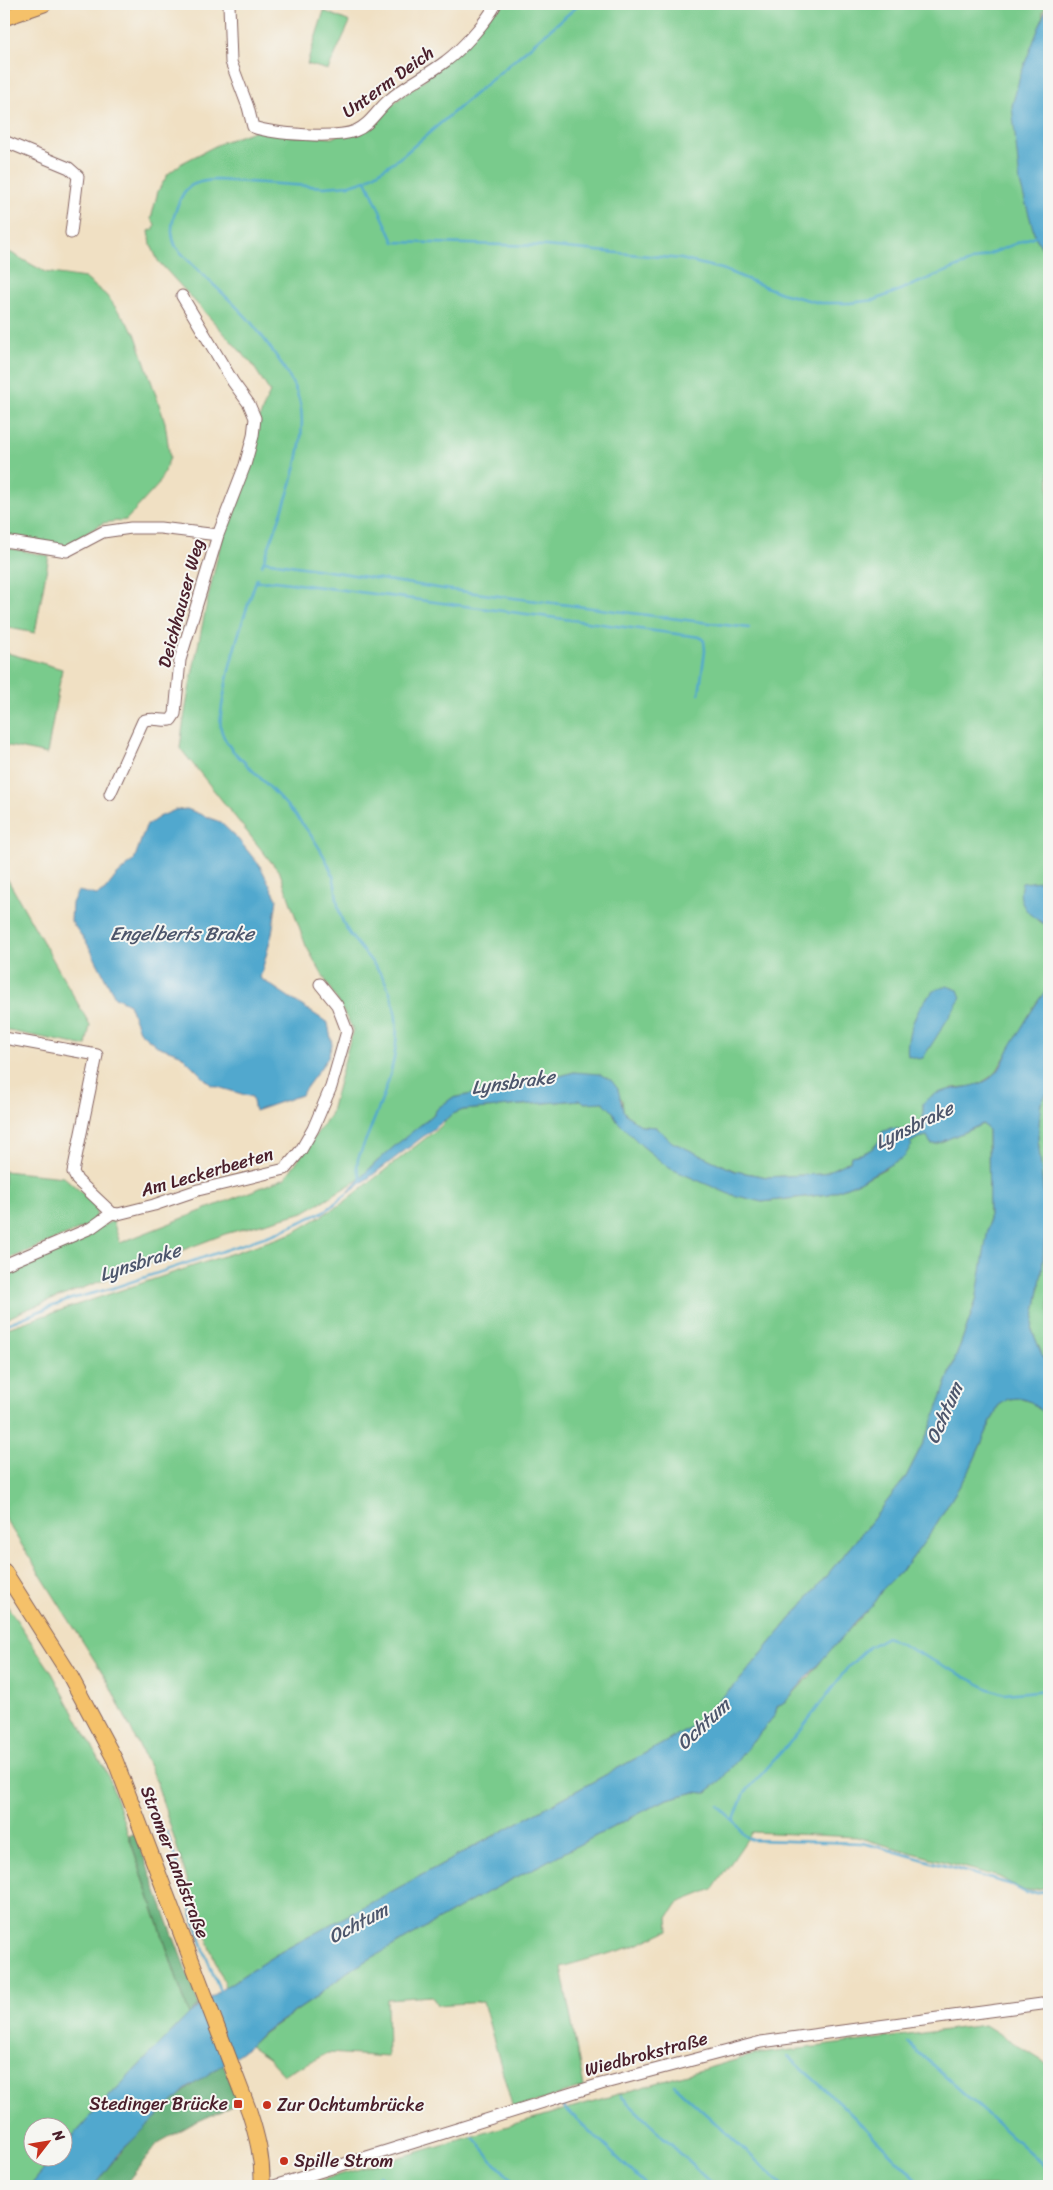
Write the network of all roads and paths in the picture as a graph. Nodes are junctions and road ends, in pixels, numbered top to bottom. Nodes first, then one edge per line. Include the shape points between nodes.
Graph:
1 (44, 4) edge
2 (230, 4) edge
3 (496, 4) edge
4 (4, 18) edge
5 (4, 141) edge
6 (70, 233) dead end
7 (182, 296) dead end
8 (218, 535) junction
9 (4, 541) edge
10 (110, 794) dead end
11 (320, 984) dead end
12 (4, 1038) edge
13 (112, 1213) junction
14 (4, 1265) edge
15 (4, 1571) edge
16 (1049, 2003) edge
17 (262, 2186) edge

1 - 4 main road
2 - 3 street, Unterm Deich via 231,62 253,127 300,134 356,131 389,100 448,60
5 - 6 street via 70,168 78,176
7 - 8 street, Deichhauser Weg via 255,418 245,465
8 - 9 street, Deichhauser Weg via 131,528 103,532 67,551
8 - 10 street, Deichhauser Weg via 180,660 175,714 171,720 142,721
11 - 13 street, Am Leckerbeeten via 336,1005 346,1031 331,1087 313,1129 285,1169 198,1190 154,1206
12 - 13 street via 97,1055 73,1172 77,1180
13 - 14 street, Am Leckerbeeten via 91,1228
15 - 17 main road, Stromer Landstraße via 68,1672 115,1760 258,2138
16 - 17 street, Wiedbrokstraße via 761,2042 610,2081 301,2178

